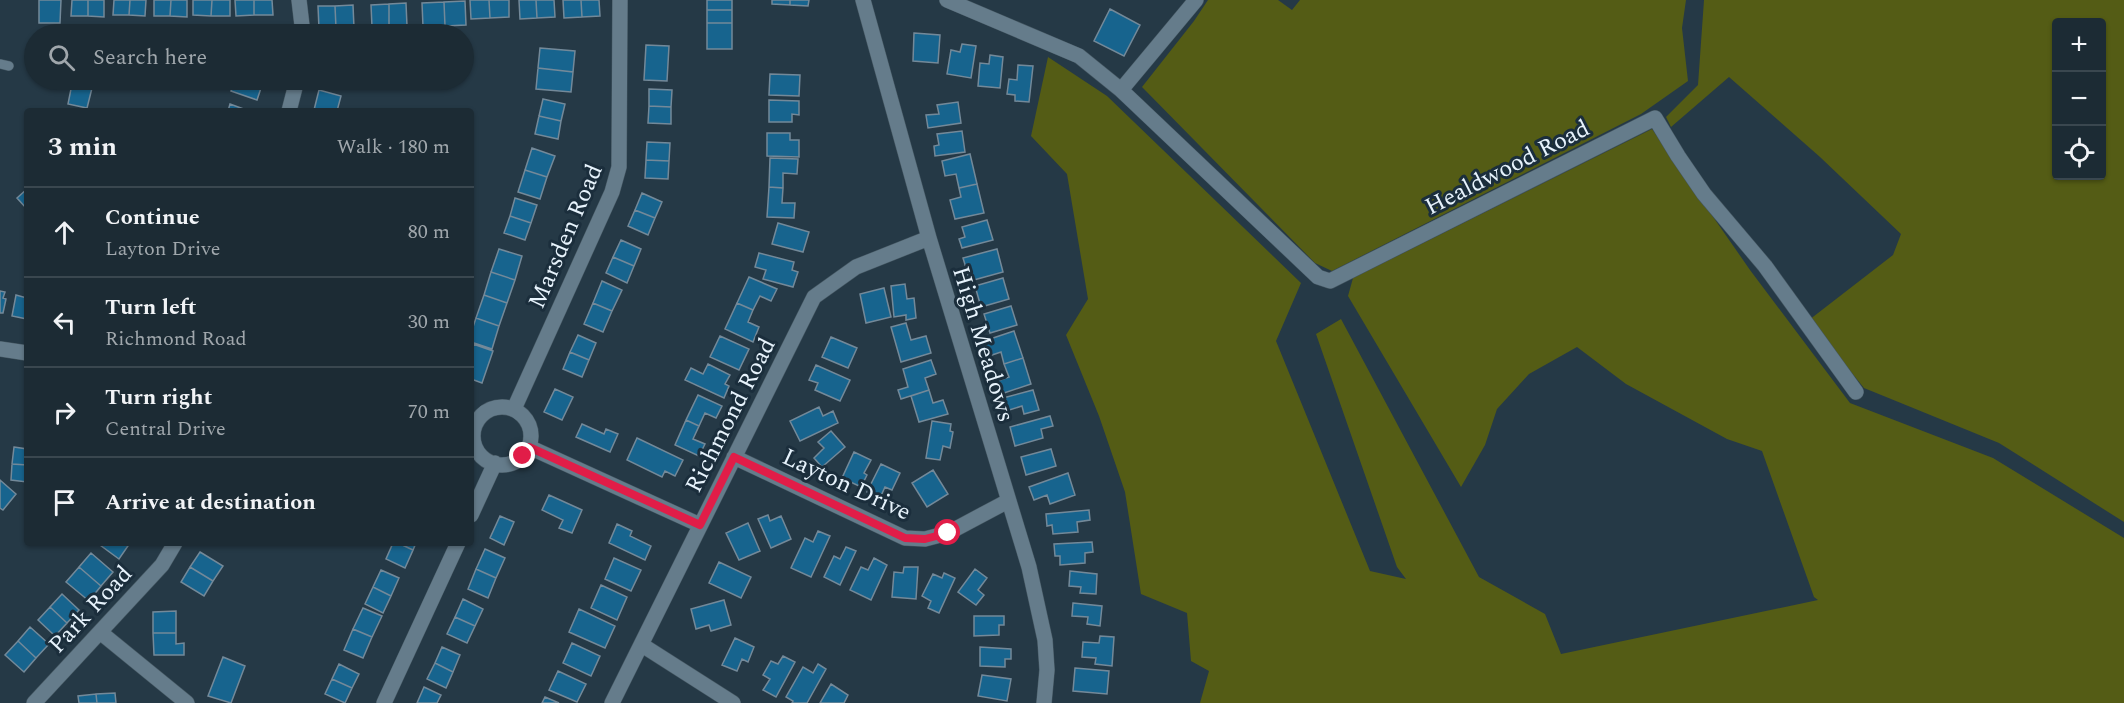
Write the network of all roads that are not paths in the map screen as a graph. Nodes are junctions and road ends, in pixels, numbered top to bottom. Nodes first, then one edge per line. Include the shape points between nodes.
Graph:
1 (299, 0) edge
2 (620, 0) edge
3 (863, 0) edge
4 (947, 0) edge
5 (1196, 0) edge
6 (302, 24) edge
7 (294, 90) edge
8 (1121, 90) junction
9 (290, 108) edge
10 (929, 238) junction
11 (0, 349) edge
12 (24, 353) edge
13 (1856, 392) dead end
14 (514, 409) junction
15 (474, 427) edge
16 (474, 441) edge
17 (529, 447) junction
18 (734, 457) junction
19 (495, 464) junction
20 (1008, 501) junction
21 (474, 509) edge
22 (700, 525) junction
23 (173, 546) edge
24 (457, 546) edge
25 (100, 632) junction
26 (642, 645) junction
27 (34, 703) edge
28 (187, 703) edge
29 (384, 703) edge
30 (612, 703) edge
31 (733, 703) edge
32 (1044, 703) edge

1 - 6 street
2 - 14 street, Marsden Road via 619,167 612,192
3 - 10 street, High Meadows
4 - 8 street via 1079,56
5 - 8 street
7 - 9 street
8 - 13 street, Healdwood Road via 1318,277 1330,281 1655,118 1704,194 1765,266
10 - 18 street, Richmond Road via 856,267 814,297
10 - 20 street, High Meadows
11 - 12 street
14 - 15 street via 502,406 489,410
14 - 17 street via 530,425
16 - 19 street via 485,459
17 - 19 street via 515,462
17 - 22 street
18 - 20 street, Layton Drive via 905,538 925,539 948,533
18 - 22 street, Richmond Road
19 - 21 street
20 - 32 street, High Meadows via 1029,567 1045,640
22 - 26 street, Richmond Road
23 - 25 street, Park Road via 162,565
24 - 29 street
25 - 27 street, Park Road
25 - 28 street
26 - 30 street, Richmond Road
26 - 31 street

